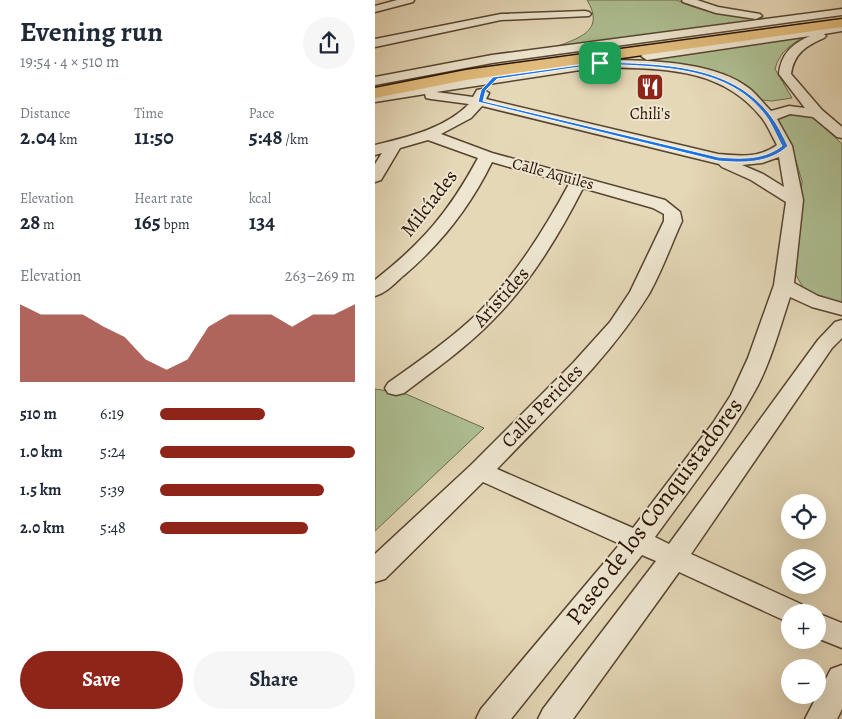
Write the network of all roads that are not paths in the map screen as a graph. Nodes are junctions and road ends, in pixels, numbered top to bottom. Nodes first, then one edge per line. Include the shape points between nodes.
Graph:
1 (409, 0) edge
2 (693, 0) edge
3 (375, 9) edge
4 (842, 14) edge
5 (798, 20) junction
6 (842, 22) edge
7 (826, 25) junction
8 (582, 28) dead end
9 (842, 28) edge
10 (569, 38) dead end
11 (764, 39) junction
12 (375, 43) edge
13 (491, 59) junction
14 (529, 60) junction
15 (600, 63) junction
16 (512, 74) junction
17 (435, 75) junction
18 (495, 78) junction
19 (375, 81) edge
20 (375, 87) edge
21 (395, 93) junction
22 (375, 94) edge
23 (802, 97) junction
24 (375, 98) edge
25 (481, 102) junction
26 (763, 110) junction
27 (817, 113) junction
28 (842, 133) edge
29 (429, 135) junction
30 (394, 145) junction
31 (785, 146) junction
32 (375, 150) edge
33 (487, 156) junction
34 (718, 159) junction
35 (378, 169) edge
36 (579, 181) junction
37 (795, 200) junction
38 (673, 215) joint
39 (784, 285) junction
40 (375, 290) edge
41 (842, 309) edge
42 (842, 326) edge
43 (395, 388) dead end
44 (480, 471) junction
45 (638, 541) junction
46 (674, 558) junction
47 (375, 571) edge
48 (781, 607) edge
49 (826, 629) edge
50 (842, 636) edge
51 (842, 678) edge
52 (492, 719) edge
53 (554, 719) edge
54 (821, 719) edge

1 - 3 street
2 - 5 street via 703,7 729,12
4 - 5 main road
5 - 13 street
5 - 14 main road
6 - 7 main road
7 - 11 main road
7 - 17 main road
8 - 12 street via 583,9 501,12
9 - 11 street
9 - 23 street via 806,42 793,52 786,63 785,74
10 - 13 street via 547,47
11 - 15 street
13 - 17 street
14 - 17 main road
14 - 20 main road
15 - 16 street
15 - 26 street, Paseo de los Conquistadores via 638,63 691,70 731,83
16 - 17 main road
16 - 18 street
17 - 19 street
17 - 22 main road
18 - 21 street
18 - 25 street via 483,90
21 - 24 street
21 - 25 street
23 - 26 street
23 - 27 street
25 - 29 street via 469,113
25 - 34 street
26 - 27 street
26 - 31 street, Paseo de los Conquistadores
27 - 28 street
29 - 30 street
29 - 33 street, Calle Aquiles
30 - 32 street
30 - 35 street
31 - 34 street via 775,154 759,159
31 - 37 street, Paseo de los Conquistadores
33 - 36 street, Calle Aquiles
33 - 40 street, Milcíades via 469,191 442,227 404,267
34 - 37 street
36 - 38 street, Calle Aquiles via 659,204
36 - 43 street, Arístides via 555,226 505,295 469,332
37 - 39 street, Paseo de los Conquistadores
38 - 44 street, Calle Pericles via 669,231 639,292 617,326 581,368
39 - 41 street via 818,303
39 - 45 street, Paseo de los Conquistadores via 743,395
42 - 46 street, Paseo de los Conquistadores via 825,344
44 - 45 street
44 - 47 street, Calle Pericles
45 - 46 street
45 - 52 street, Paseo de los Conquistadores
46 - 48 street
46 - 53 street, Paseo de los Conquistadores
49 - 50 street
51 - 54 street

